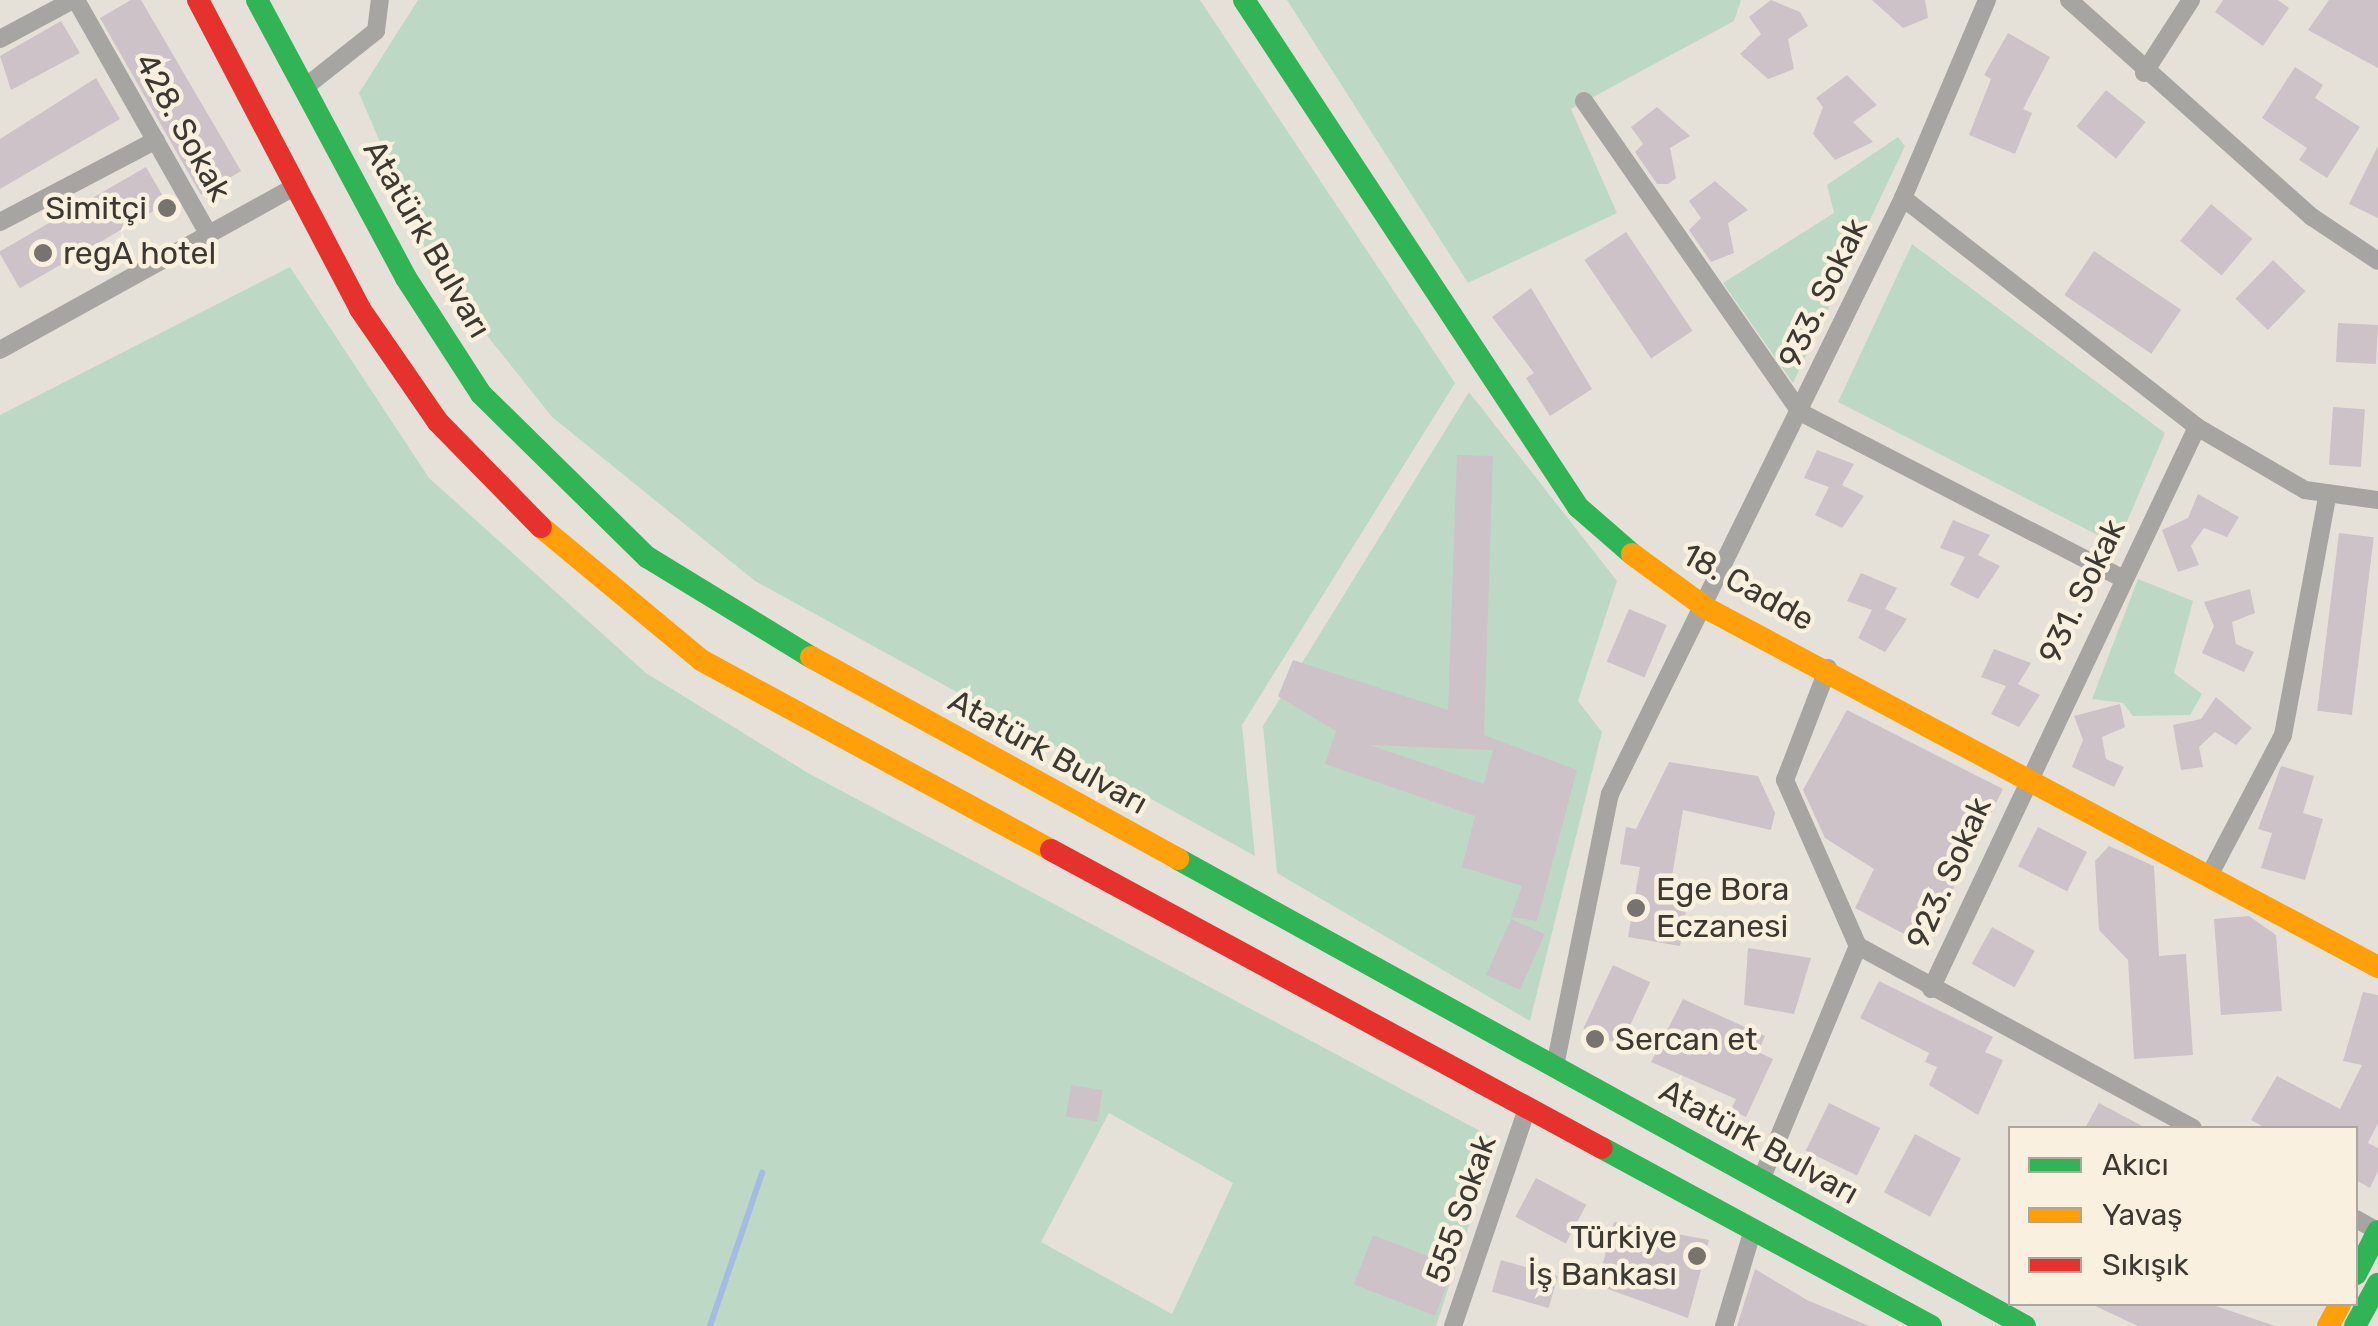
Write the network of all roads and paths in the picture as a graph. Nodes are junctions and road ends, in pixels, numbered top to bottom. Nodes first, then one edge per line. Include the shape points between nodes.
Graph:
1 (75, 0) edge
2 (198, 0) edge
3 (257, 0) edge
4 (380, 0) edge
5 (1244, 0) edge
6 (1988, 0) edge
7 (2069, 0) edge
8 (2190, 0) edge
9 (0, 39) edge
10 (2144, 73) junction
11 (304, 88) junction
12 (1584, 101) dead end
13 (156, 140) junction
14 (296, 186) junction
15 (1903, 198) junction
16 (0, 222) edge
17 (208, 232) junction
18 (2378, 260) edge
19 (0, 350) edge
20 (1800, 412) junction
21 (2196, 427) junction
22 (2326, 497) junction
23 (2378, 500) edge
24 (2122, 578) junction
25 (1706, 608) junction
26 (1828, 668) junction
27 (2022, 782) junction
28 (2209, 876) junction
29 (1858, 946) junction
30 (2378, 967) edge
31 (1932, 989) junction
32 (1555, 1066) junction
33 (1526, 1112) junction
34 (2189, 1126) edge
35 (1761, 1180) junction
36 (2378, 1231) edge
37 (1751, 1236) junction
38 (2358, 1270) edge
39 (2378, 1284) edge
40 (1454, 1326) edge
41 (1724, 1326) edge
42 (1931, 1326) edge
43 (2025, 1326) edge
44 (2356, 1326) edge

1 - 9 street
1 - 13 street, 428. Sokak
2 - 14 main road
3 - 11 main road, Atatürk Bulvarı
4 - 11 street via 376,31
5 - 25 main road, 18. Cadde via 1578,507
6 - 15 street, 933. Sokak
7 - 10 street
8 - 10 street
10 - 18 street via 2312,218
11 - 32 main road, Atatürk Bulvarı via 481,394 647,556 730,612
12 - 20 street
13 - 16 street
13 - 17 street, 428. Sokak
14 - 17 street
14 - 33 main road via 360,308 438,422 549,544 701,660
15 - 20 street, 933. Sokak
15 - 21 street
17 - 19 street
20 - 24 street
20 - 25 street, 933. Sokak
21 - 22 street
21 - 24 street, 931. Sokak
22 - 23 street
22 - 28 street via 2282,735
24 - 27 street, 931. Sokak
25 - 26 main road, 18. Cadde
25 - 32 street, 933. Sokak via 1610,794
26 - 27 main road, 18. Cadde
26 - 29 street via 1785,780
27 - 28 main road, 18. Cadde
27 - 31 street, 923. Sokak
28 - 30 main road, 18. Cadde
29 - 31 street
29 - 35 street
31 - 34 street
32 - 35 main road, Atatürk Bulvarı
33 - 37 main road
33 - 40 street, 555 Sokak
35 - 43 main road, Atatürk Bulvarı
36 - 38 main road
37 - 41 street
37 - 42 main road
39 - 44 main road

